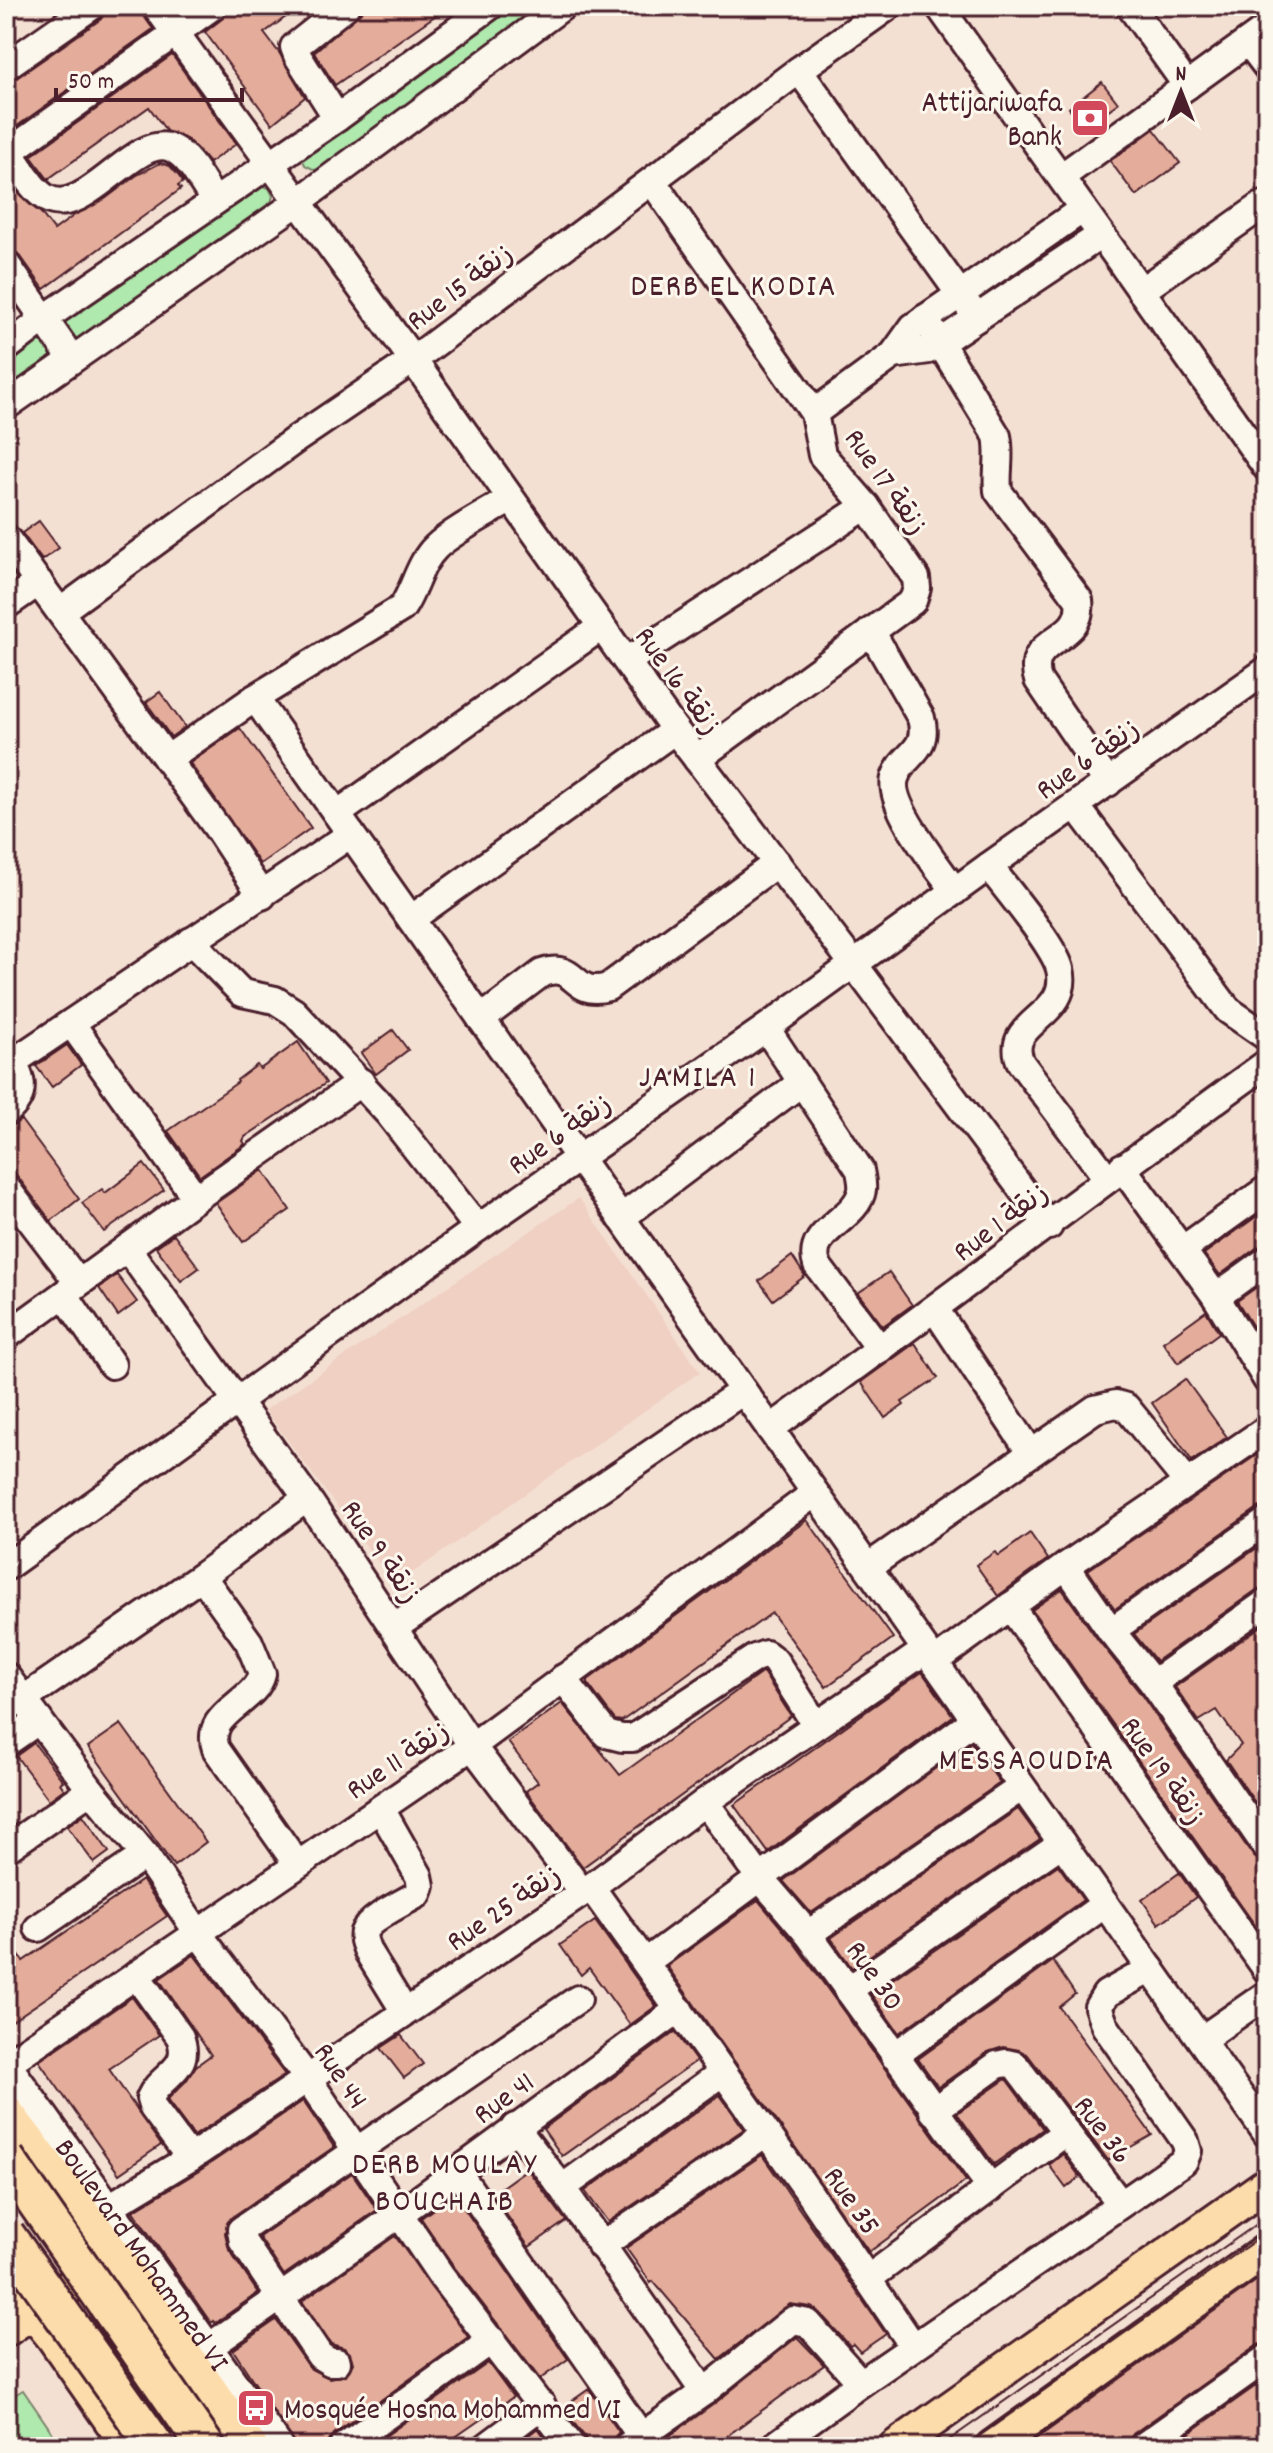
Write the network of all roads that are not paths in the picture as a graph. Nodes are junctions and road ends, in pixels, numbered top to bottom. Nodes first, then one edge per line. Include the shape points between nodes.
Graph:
1 (92, 6) edge
2 (156, 6) edge
3 (213, 6) edge
4 (346, 6) edge
5 (490, 6) edge
6 (563, 6) edge
7 (889, 6) edge
8 (939, 6) edge
9 (1130, 6) edge
10 (177, 32) junction
11 (1258, 35) edge
12 (6, 66) edge
13 (1267, 67) edge
14 (799, 70) junction
15 (1187, 86) junction
16 (337, 118) junction
17 (7, 153) edge
18 (270, 163) junction
19 (1061, 177) junction
20 (652, 181) junction
21 (215, 201) junction
22 (298, 202) junction
23 (1263, 205) dead end
24 (1083, 209) junction
25 (1101, 235) junction
26 (6, 264) edge
27 (1141, 291) junction
28 (960, 294) junction
29 (45, 318) junction
30 (925, 318) junction
31 (977, 318) junction
32 (941, 342) junction
33 (6, 348) edge
34 (893, 355) junction
35 (72, 359) junction
36 (413, 360) junction
37 (6, 406) edge
38 (814, 413) junction
39 (1264, 459) edge
40 (511, 499) junction
41 (866, 506) junction
42 (6, 538) edge
43 (39, 582) junction
44 (6, 605) edge
45 (61, 611) junction
46 (601, 627) junction
47 (871, 631) junction
48 (627, 661) junction
49 (1267, 670) edge
50 (255, 698) junction
51 (675, 730) junction
52 (167, 759) junction
53 (697, 759) junction
54 (1108, 783) junction
55 (1076, 806) junction
56 (344, 824) junction
57 (777, 863) junction
58 (989, 866) junction
59 (955, 891) junction
60 (262, 896) junction
61 (411, 919) junction
62 (191, 941) junction
63 (855, 966) junction
64 (481, 1019) junction
65 (71, 1023) junction
66 (766, 1028) junction
67 (1267, 1037) edge
68 (9, 1057) edge
69 (1267, 1063) edge
70 (361, 1082) junction
71 (802, 1082) junction
72 (10, 1109) edge
73 (579, 1158) junction
74 (1115, 1173) junction
75 (1267, 1189) edge
76 (196, 1198) junction
77 (11, 1204) edge
78 (621, 1218) junction
79 (1049, 1226) junction
80 (478, 1228) junction
81 (127, 1248) junction
82 (1182, 1250) junction
83 (1267, 1260) edge
84 (71, 1288) junction
85 (1216, 1297) junction
86 (935, 1309) junction
87 (6, 1336) edge
88 (880, 1349) junction
89 (112, 1365) dead end
90 (1267, 1380) edge
91 (743, 1391) junction
92 (238, 1402) junction
93 (770, 1429) junction
94 (1267, 1429) edge
95 (1031, 1453) junction
96 (1188, 1483) junction
97 (815, 1493) junction
98 (307, 1498) junction
99 (1267, 1521) edge
100 (1066, 1566) junction
101 (6, 1567) edge
102 (868, 1567) junction
103 (202, 1576) junction
104 (1267, 1602) edge
105 (1010, 1606) junction
106 (395, 1627) junction
107 (1111, 1631) junction
108 (930, 1656) junction
109 (6, 1676) edge
110 (563, 1678) junction
111 (1153, 1683) junction
112 (32, 1710) junction
113 (975, 1720) junction
114 (816, 1725) junction
115 (6, 1743) edge
116 (472, 1746) junction
117 (1022, 1787) junction
118 (91, 1790) junction
119 (705, 1802) junction
120 (381, 1809) junction
121 (1062, 1843) junction
122 (1267, 1848) edge
123 (6, 1849) edge
124 (145, 1855) junction
125 (297, 1864) junction
126 (760, 1878) junction
127 (586, 1889) junction
128 (1105, 1904) junction
129 (38, 1928) dead end
130 (198, 1933) junction
131 (808, 1934) junction
132 (646, 1962) junction
133 (1151, 1969) junction
134 (1267, 1970) edge
135 (136, 1975) junction
136 (848, 1990) junction
137 (1267, 1994) edge
138 (578, 1999) dead end
139 (679, 2009) junction
140 (405, 2012) junction
141 (1201, 2040) junction
142 (894, 2056) junction
143 (6, 2063) edge
144 (723, 2072) junction
145 (308, 2079) junction
146 (6, 2111) edge
147 (933, 2111) junction
148 (515, 2127) junction
149 (1066, 2132) junction
150 (766, 2133) junction
151 (1267, 2134) edge
152 (355, 2151) junction
153 (190, 2158) junction
154 (6, 2159) edge
155 (457, 2171) junction
156 (1267, 2184) edge
157 (562, 2188) junction
158 (991, 2188) junction
159 (1120, 2203) junction
160 (398, 2215) junction
161 (107, 2231) junction
162 (6, 2235) edge
163 (601, 2246) junction
164 (1267, 2250) edge
165 (869, 2278) junction
166 (6, 2281) edge
167 (282, 2296) junction
168 (19, 2321) edge
169 (492, 2340) junction
170 (913, 2346) junction
171 (209, 2347) junction
172 (1267, 2358) edge
173 (337, 2362) dead end
174 (861, 2383) junction
175 (704, 2392) junction
176 (542, 2405) junction
177 (633, 2442) edge
178 (129, 2447) edge
179 (156, 2447) edge
180 (206, 2447) edge
181 (251, 2447) edge
182 (280, 2447) edge
183 (343, 2447) edge
184 (486, 2447) edge
185 (572, 2447) edge
186 (773, 2447) edge
187 (895, 2447) edge
188 (992, 2447) edge
189 (1142, 2447) edge

1 - 12 street
2 - 10 street
3 - 10 street
4 - 16 street via 294,47
5 - 16 street
6 - 22 street
7 - 14 street, Rue 15 زنقة
8 - 19 street
9 - 15 street
10 - 17 street
10 - 18 street
11 - 13 street
11 - 15 street
14 - 20 street, Rue 15 زنقة
14 - 28 street
15 - 19 street
16 - 18 street
17 - 21 street via 38,191 61,201 90,189 151,147 166,146 178,152
18 - 21 street
18 - 22 street, Rue 16 زنقة
19 - 24 street
20 - 36 street, Rue 15 زنقة
20 - 38 street, Rue 17 زنقة
21 - 29 street
22 - 35 street
22 - 36 street, Rue 16 زنقة
23 - 27 street
24 - 25 street
24 - 28 street
25 - 27 street
25 - 31 street
26 - 29 street
27 - 39 street
28 - 30 street
28 - 31 street
29 - 33 street
29 - 35 street
30 - 32 street
30 - 34 street
31 - 32 street
32 - 34 street via 929,350
32 - 54 street via 997,436 998,491 1079,600 1074,625 1037,655 1033,666
34 - 38 street
35 - 37 street
36 - 40 street, Rue 16 زنقة
36 - 45 street, Rue 15 زنقة
38 - 41 street, Rue 17 زنقة via 822,455
40 - 46 street, Rue 16 زنقة
40 - 50 street via 436,546 402,608
41 - 47 street, Rue 17 زنقة via 916,578 917,588 913,601
41 - 48 street
42 - 43 street
43 - 44 street
43 - 45 street
45 - 52 street
46 - 48 street, Rue 16 زنقة
46 - 56 street
47 - 53 street
47 - 59 street via 924,731 895,778 900,809
48 - 51 street, Rue 16 زنقة
49 - 54 street, Rue 6 زنقة
50 - 52 street
50 - 56 street
51 - 53 street, Rue 16 زنقة
51 - 61 street
52 - 60 street
53 - 57 street, Rue 16 زنقة
54 - 55 street, Rue 6 زنقة
55 - 58 street, Rue 6 زنقة
55 - 67 street via 1228,1010
56 - 60 street
56 - 61 street
57 - 63 street, Rue 16 زنقة
57 - 64 street via 608,987 583,988 565,970 553,970
58 - 59 street, Rue 6 زنقة
58 - 74 street via 1060,968 1057,1000 1018,1038 1015,1051
59 - 63 street, Rue 6 زنقة
60 - 62 street
61 - 64 street
62 - 65 street
62 - 70 street via 242,993 275,1000 294,1012
63 - 66 street, Rue 6 زنقة
63 - 79 street, Rue 16 زنقة
64 - 73 street
65 - 68 street
65 - 76 street
66 - 71 street
66 - 73 street, Rue 6 زنقة
68 - 72 street via 22,1079 20,1095
69 - 74 street, Rue 1 زنقة
70 - 76 street
70 - 80 street
71 - 78 street
71 - 88 street via 860,1170 863,1186 860,1198 818,1241 814,1255
73 - 78 street
73 - 80 street, Rue 6 زنقة
74 - 79 street, Rue 1 زنقة
74 - 82 street
75 - 82 street
76 - 81 street
77 - 84 street
78 - 91 street
79 - 86 street, Rue 1 زنقة
80 - 92 street, Rue 6 زنقة
81 - 84 street
81 - 92 street, Rue 9 زنقة
82 - 85 street
83 - 85 street
84 - 87 street
84 - 89 street
85 - 90 street
86 - 88 street, Rue 1 زنقة
86 - 95 street
88 - 93 street, Rue 1 زنقة
91 - 93 street
91 - 106 street
92 - 98 street, Rue 9 زنقة
92 - 101 street, Rue 6 زنقة
93 - 97 street
94 - 96 street, Rue 25 زنقة
95 - 96 street via 1095,1409 1126,1407
95 - 102 street
96 - 100 street, Rue 25 زنقة
97 - 102 street
97 - 110 street, Rue 11 زنقة
98 - 103 street
98 - 106 street, Rue 9 زنقة
99 - 107 street
100 - 105 street, Rue 25 زنقة
100 - 107 street
102 - 108 street
103 - 112 street
103 - 125 street via 249,1642 262,1674 217,1723 213,1740
104 - 111 street
105 - 108 street, Rue 25 زنقة
105 - 134 street, Rue 19 زنقة
106 - 116 street, Rue 9 زنقة
107 - 111 street
108 - 113 street
108 - 114 street, Rue 25 زنقة
109 - 112 street, Rue 44
110 - 114 street via 606,1734 633,1738 766,1654
110 - 116 street, Rue 11 زنقة
111 - 122 street
112 - 115 street
112 - 118 street, Rue 44
113 - 117 street
113 - 126 street
114 - 119 street, Rue 25 زنقة
116 - 120 street, Rue 11 زنقة
116 - 127 street, Rue 9 زنقة
117 - 121 street
117 - 131 street
118 - 123 street
118 - 124 street, Rue 44
119 - 126 street, Rue 30
119 - 127 street, Rue 25 زنقة
120 - 125 street, Rue 11 زنقة
120 - 140 street via 421,1886 418,1894 370,1922 364,1941
121 - 128 street
121 - 136 street
124 - 129 street
124 - 130 street, Rue 44
125 - 130 street, Rue 11 زنقة
126 - 131 street, Rue 30
126 - 132 street
127 - 132 street, Rue 35
127 - 140 street, Rue 25 زنقة
128 - 133 street
128 - 142 street
130 - 135 street, Rue 11 زنقة
130 - 145 street, Rue 44
131 - 136 street, Rue 30
132 - 139 street, Rue 35
133 - 141 street
133 - 159 street, Rue 36 via 1106,1994 1098,2007 1105,2026 1188,2151 1184,2161
135 - 143 street, Rue 11 زنقة
135 - 153 street via 184,2047 177,2068 150,2098
136 - 142 street, Rue 30
137 - 141 street
138 - 152 street
139 - 144 street, Rue 35
139 - 148 street, Rue 41
140 - 145 street, Rue 25 زنقة
141 - 151 street
142 - 147 street, Rue 30
143 - 161 street, Boulevard Mohammed VI
144 - 150 street, Rue 35
144 - 157 street
145 - 152 street, Rue 44
145 - 153 street, Rue 25 زنقة
146 - 161 main road, Boulevard Mohammed VI
147 - 149 street, Rue 36 via 1006,2063 1015,2065
147 - 158 street, Rue 30
148 - 155 street, Rue 41
148 - 157 street
149 - 158 street
149 - 159 street, Rue 36
150 - 163 street
150 - 165 street, Rue 35
152 - 160 street, Rue 44
152 - 167 street via 244,2227 243,2242
153 - 161 street, Rue 25 زنقة
154 - 180 highway, bridge
155 - 160 street, Rue 41
155 - 177 street
156 - 187 main road
157 - 163 street
158 - 165 street
159 - 170 street
160 - 167 street, Rue 41
160 - 169 street, Rue 44
161 - 166 main road
161 - 168 main road
161 - 171 street, Boulevard Mohammed VI
161 - 181 main road, Boulevard Mohammed VI
162 - 179 highway, bridge
163 - 175 street
164 - 188 main road
165 - 170 street, Rue 35
166 - 168 main road
167 - 171 street, Rue 41
167 - 173 street via 320,2356
168 - 178 main road via 52,2336
169 - 176 street, Rue 44
169 - 183 street
170 - 174 street
171 - 182 street, Boulevard Mohammed VI
172 - 189 street
174 - 175 street via 808,2323 793,2320
174 - 186 street
175 - 177 street
176 - 184 street
176 - 185 street, Rue 44

